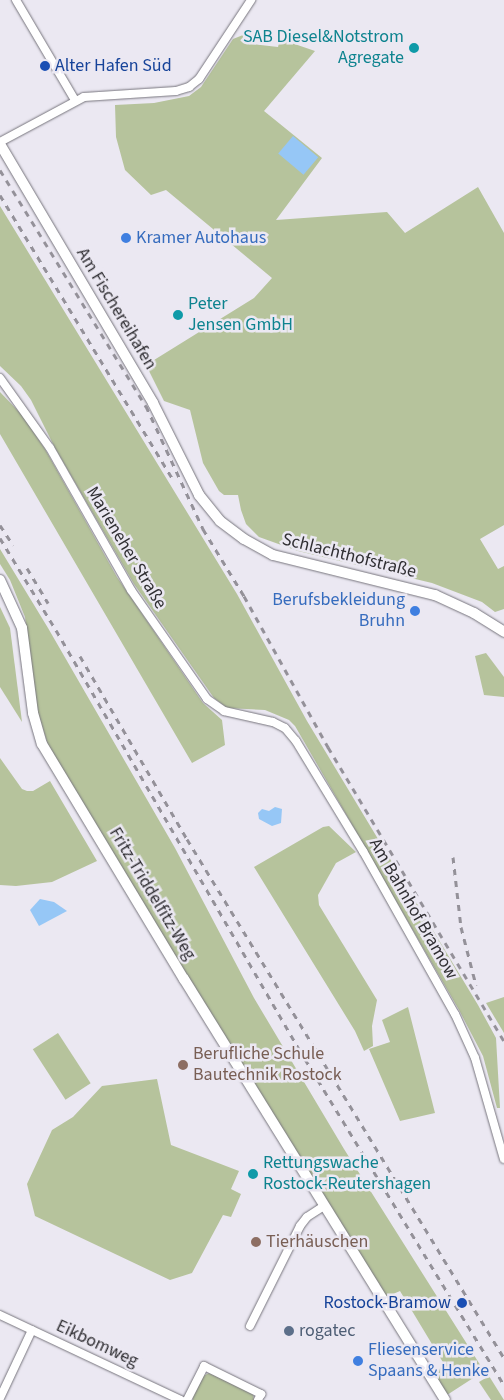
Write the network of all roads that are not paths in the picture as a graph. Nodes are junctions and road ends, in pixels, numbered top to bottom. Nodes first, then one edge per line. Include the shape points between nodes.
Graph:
1 (16, 0) edge
2 (251, 0) edge
3 (75, 100) junction
4 (0, 143) edge
5 (0, 378) edge
6 (199, 494) joint
7 (0, 580) edge
8 (504, 632) edge
9 (243, 715) joint
10 (504, 1159) edge
11 (324, 1206) junction
12 (0, 1315) edge
13 (250, 1326) dead end
14 (32, 1330) junction
15 (0, 1398) edge
16 (181, 1400) edge
17 (187, 1400) edge
18 (258, 1400) edge
19 (445, 1400) edge

1 - 3 street
2 - 3 street via 199,79 189,87 161,92 99,94
3 - 4 street
4 - 6 street, Am Fischereihafen via 153,403
5 - 9 street, Marieneher Straße via 50,448 130,590 207,699 224,710
6 - 8 street, Schlachthofstraße via 220,521 244,539 273,554 435,595 474,613
7 - 11 street, Fritz-Triddelfitz-Weg via 22,628 33,713 42,744
9 - 10 street, Am Bahnhof Bramow via 273,722 291,734 363,851 455,1014 475,1058
11 - 13 street via 300,1226
11 - 19 street, Fritz-Triddelfitz-Weg
12 - 14 street, Eikbomweg
14 - 15 street
14 - 16 street, Eikbomweg
17 - 18 street via 204,1366 261,1394

